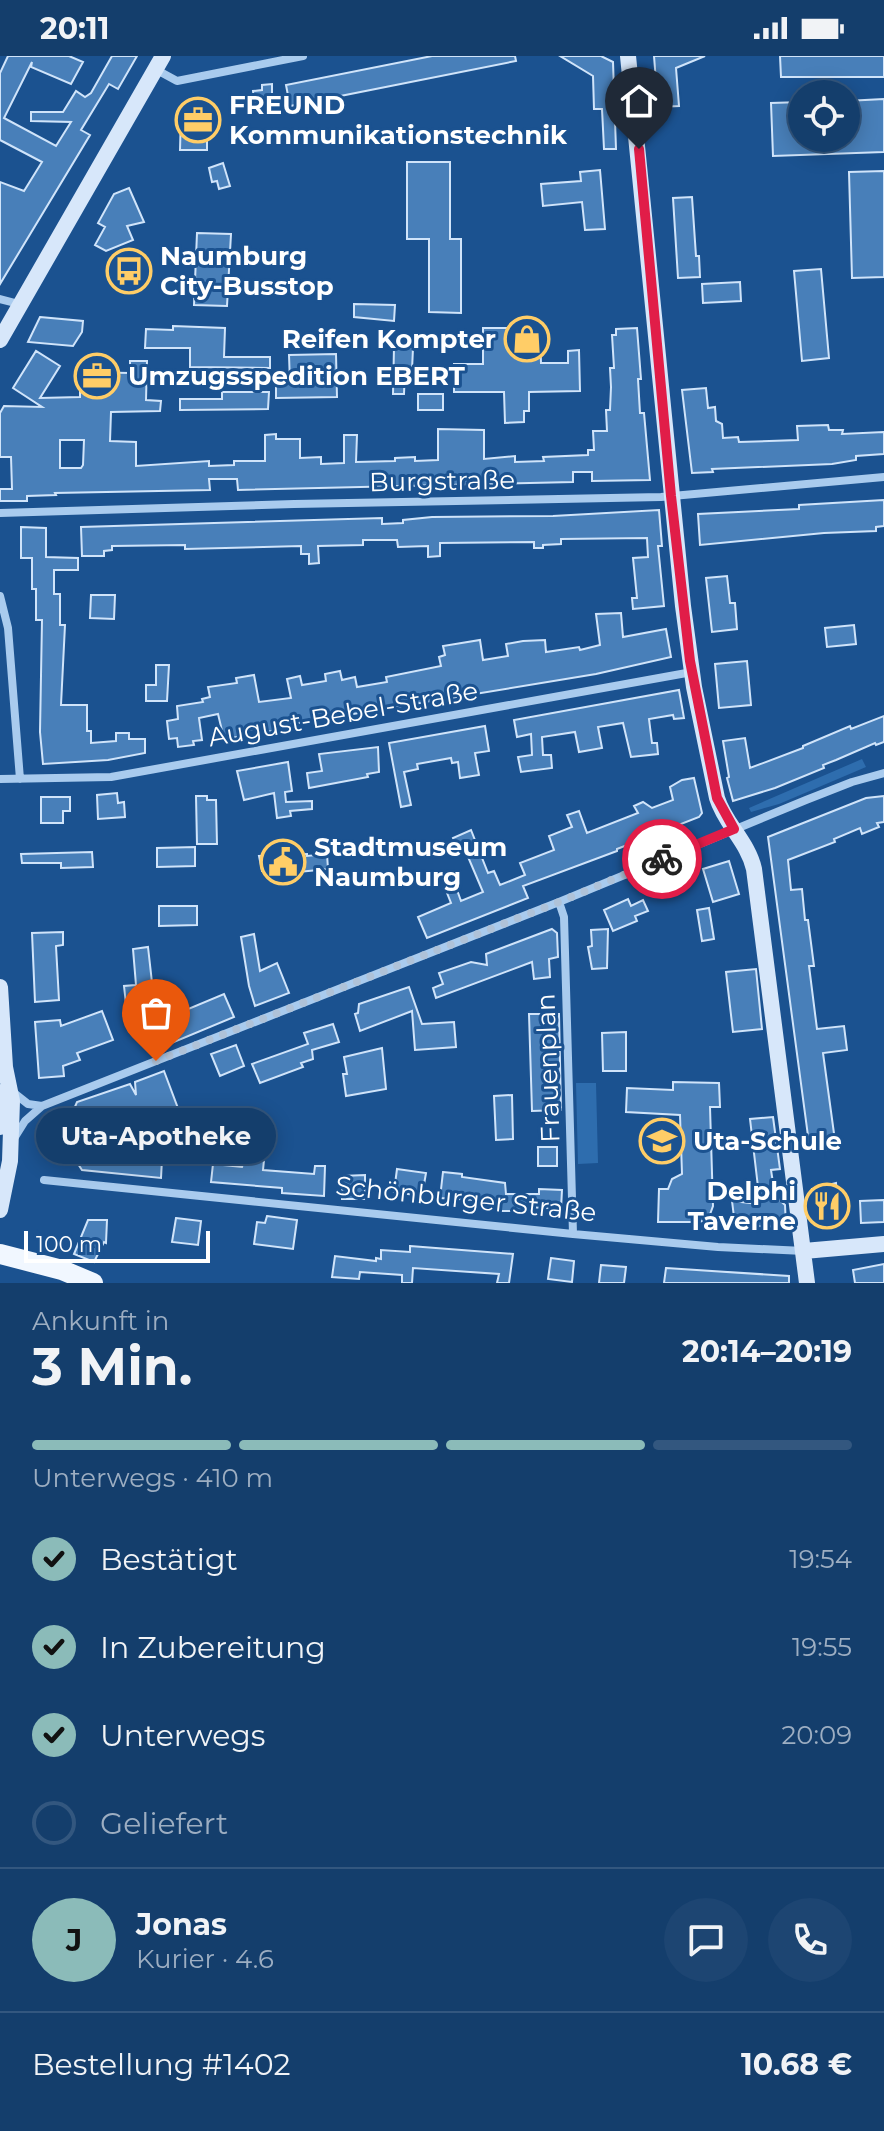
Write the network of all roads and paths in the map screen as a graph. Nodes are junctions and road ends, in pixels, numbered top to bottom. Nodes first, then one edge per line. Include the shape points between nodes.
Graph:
1 (303, 56) edge
2 (628, 56) edge
3 (159, 63) edge
4 (0, 299) edge
5 (19, 304) junction
6 (0, 340) edge
7 (884, 477) edge
8 (671, 496) junction
9 (0, 513) edge
10 (0, 596) edge
11 (692, 672) junction
12 (884, 773) edge
13 (0, 779) edge
14 (20, 779) junction
15 (734, 829) junction
16 (559, 902) junction
17 (0, 987) edge
18 (5, 1067) junction
19 (11, 1089) junction
20 (42, 1106) junction
21 (0, 1127) edge
22 (12, 1144) junction
23 (44, 1180) dead end
24 (0, 1210) edge
25 (573, 1234) junction
26 (884, 1244) edge
27 (804, 1251) junction
28 (0, 1254) edge
29 (93, 1283) edge
30 (807, 1283) edge

1 - 3 street via 177,81
2 - 8 main road
3 - 5 main road
4 - 5 street
5 - 6 main road
7 - 8 street, Burgstraße
8 - 9 street, Burgstraße
8 - 11 main road
10 - 14 street via 8,628
11 - 14 street, August-Bebel-Straße via 111,777
11 - 15 main road via 717,798
12 - 15 street
13 - 14 street, August-Bebel-Straße
15 - 16 street
15 - 27 main road via 754,869
16 - 20 street
16 - 25 street, Frauenplan via 564,917
17 - 18 main road
18 - 19 main road
18 - 21 main road
19 - 20 street via 25,1102
19 - 22 main road
20 - 22 street via 22,1124
22 - 24 main road
23 - 25 street, Schönburger Straße
25 - 27 street, Schönburger Straße
26 - 27 main road, Schönburger Straße
27 - 30 main road
28 - 29 main road

